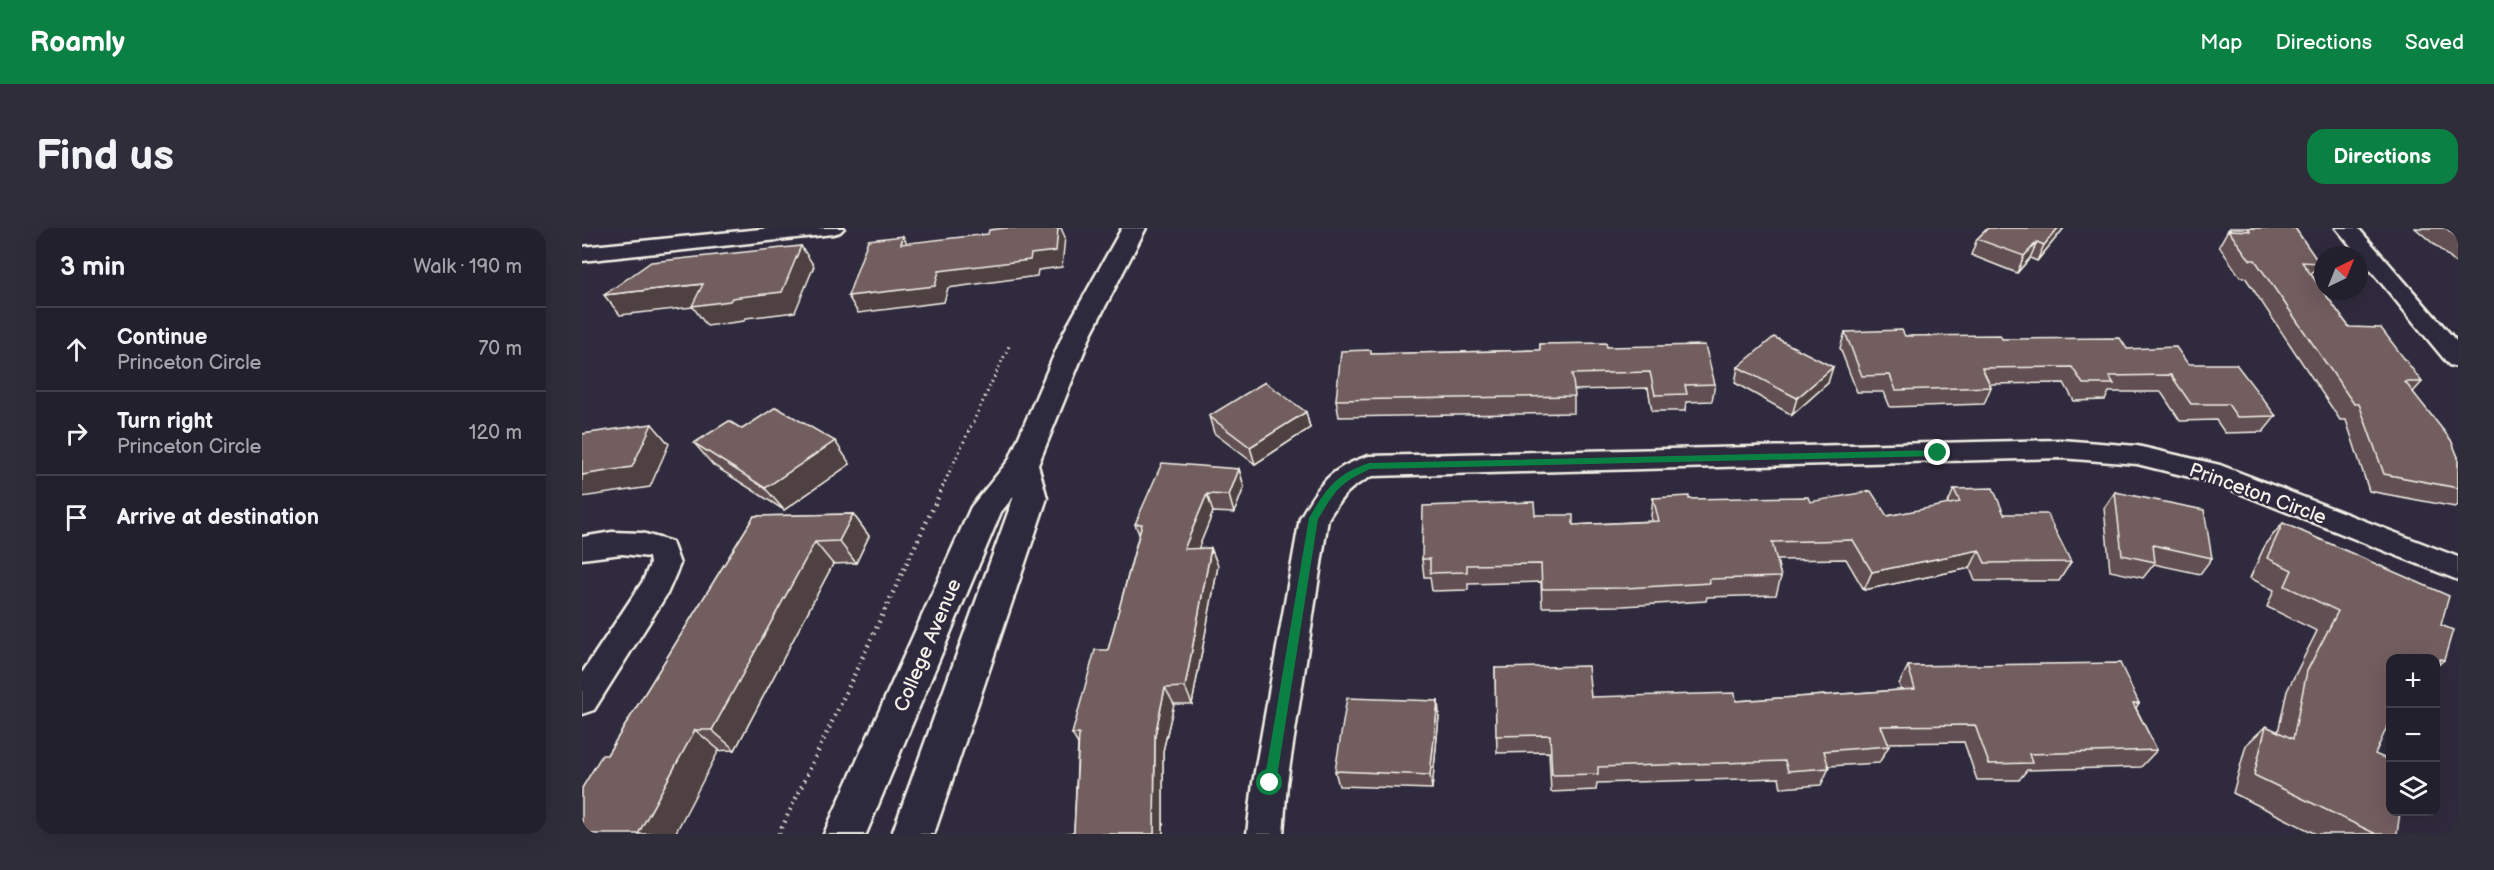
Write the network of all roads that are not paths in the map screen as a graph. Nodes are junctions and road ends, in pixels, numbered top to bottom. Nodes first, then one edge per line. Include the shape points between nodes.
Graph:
1 (616, 228) edge
2 (833, 228) edge
3 (1134, 228) edge
4 (2347, 228) edge
5 (585, 254) edge
6 (2458, 359) edge
7 (1022, 465) junction
8 (582, 548) edge
9 (2458, 569) edge
10 (582, 700) edge
11 (844, 834) edge
12 (913, 834) edge
13 (1265, 834) edge

1 - 5 street
2 - 5 street
3 - 7 main road, College Avenue via 1078,332
4 - 6 street
7 - 11 main road, College Avenue via 987,507
7 - 12 main road via 1031,498
8 - 10 street via 615,542 646,543 662,550 665,564 656,586
9 - 13 street, Princeton Circle via 2220,475 2137,455 2061,449 1369,466 1343,478 1314,518

